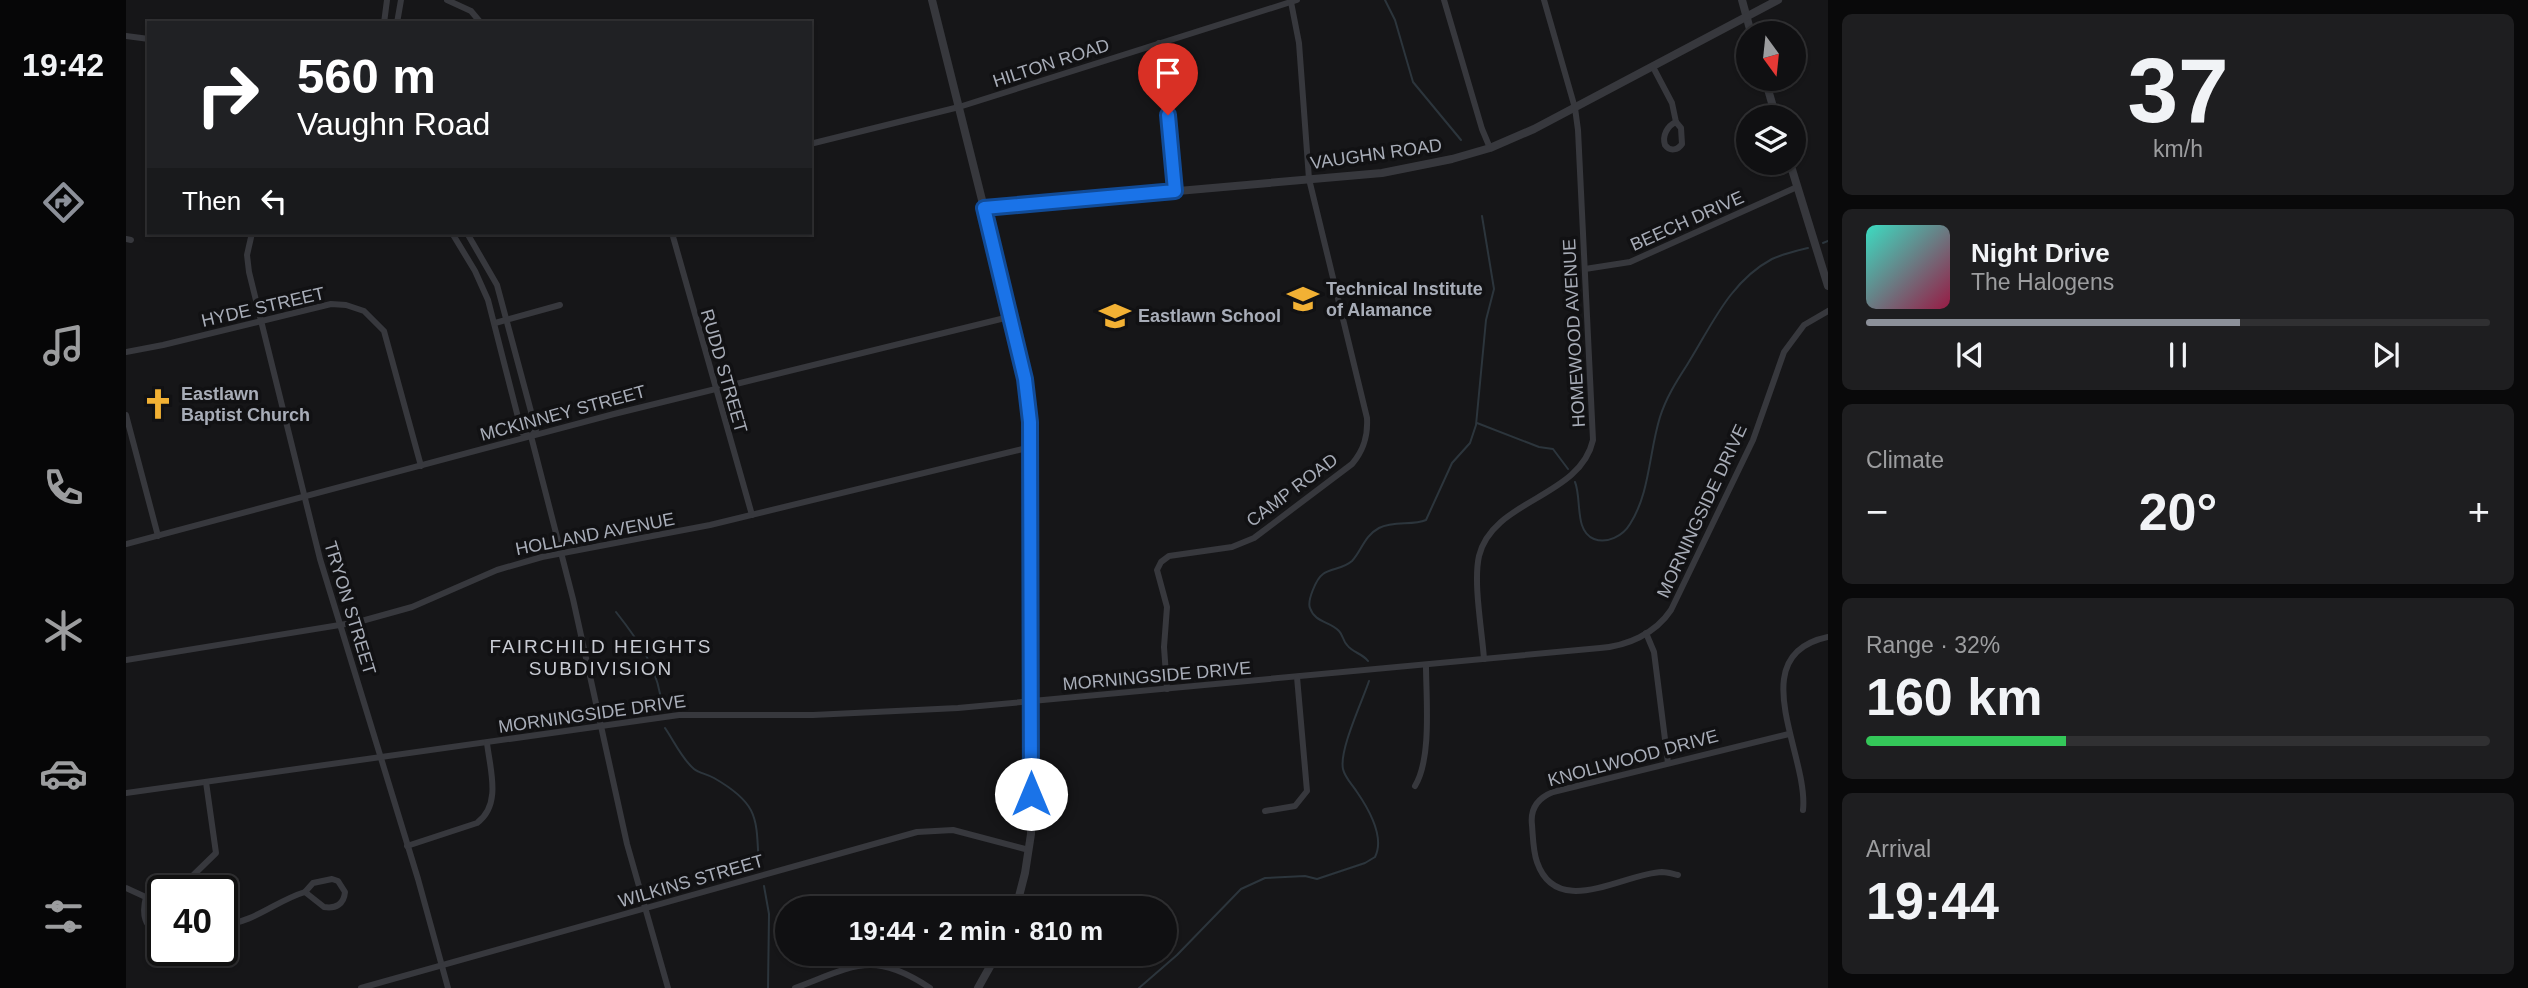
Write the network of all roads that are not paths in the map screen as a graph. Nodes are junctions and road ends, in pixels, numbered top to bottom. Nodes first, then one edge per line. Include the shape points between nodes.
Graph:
1 (387, 0) edge
2 (401, 0) edge
3 (447, 0) edge
4 (932, 0) edge
5 (1444, 0) edge
6 (1544, 0) edge
7 (1742, 0) edge
8 (1778, 0) edge
9 (1294, 1) edge
10 (1746, 17) junction
11 (384, 21) edge
12 (397, 21) edge
13 (479, 21) edge
14 (1747, 21) edge
15 (126, 36) edge
16 (147, 39) edge
17 (1159, 43) junction
18 (1653, 67) junction
19 (959, 107) junction
20 (1575, 108) junction
21 (1676, 122) dead end
22 (812, 144) edge
23 (1490, 148) junction
24 (1794, 175) edge
25 (1309, 179) junction
26 (1797, 187) junction
27 (1175, 191) junction
28 (984, 208) junction
29 (251, 235) edge
30 (453, 235) edge
31 (468, 235) edge
32 (673, 235) edge
33 (1585, 269) junction
34 (1828, 286) edge
35 (560, 305) dead end
36 (1828, 311) edge
37 (1009, 317) junction
38 (507, 319) junction
39 (261, 321) junction
40 (495, 323) junction
41 (126, 352) edge
42 (715, 388) junction
43 (126, 415) edge
44 (531, 436) junction
45 (1031, 447) junction
46 (421, 466) junction
47 (304, 498) junction
48 (752, 515) junction
49 (158, 537) junction
50 (126, 544) edge
51 (561, 554) junction
52 (339, 624) junction
53 (1646, 634) junction
54 (1828, 637) edge
55 (1485, 659) junction
56 (126, 660) edge
57 (1426, 665) junction
58 (1297, 677) junction
59 (1167, 689) junction
60 (1031, 702) junction
61 (601, 726) junction
62 (1788, 734) junction
63 (487, 743) junction
64 (380, 758) junction
65 (1668, 763) junction
66 (206, 782) junction
67 (1415, 786) dead end
68 (126, 793) edge
69 (1803, 810) dead end
70 (1265, 811) dead end
71 (407, 846) junction
72 (1029, 850) junction
73 (193, 875) edge
74 (1678, 875) dead end
75 (126, 888) edge
76 (305, 892) junction
77 (1019, 896) edge
78 (146, 897) joint
79 (645, 908) junction
80 (238, 922) edge
81 (147, 925) edge
82 (442, 966) junction
83 (990, 966) edge
84 (361, 988) edge
85 (448, 988) edge
86 (668, 988) edge
87 (795, 988) edge
88 (930, 988) edge
89 (978, 988) edge

1 - 11 street
2 - 12 street
3 - 13 street via 471,11
4 - 19 street
5 - 23 street
6 - 20 street, HOMEWOOD AVENUE
7 - 10 street
8 - 10 street, VAUGHN ROAD
9 - 17 street, HILTON ROAD
9 - 25 street, CAMP ROAD
10 - 14 street
10 - 18 street, VAUGHN ROAD
15 - 16 street
17 - 19 street, HILTON ROAD
17 - 27 street
18 - 20 street, VAUGHN ROAD
18 - 21 street via 1672,103
19 - 22 street, HILTON ROAD
19 - 28 street
20 - 23 street, VAUGHN ROAD
20 - 33 street, HOMEWOOD AVENUE
23 - 25 street, VAUGHN ROAD via 1412,168
24 - 26 street
25 - 27 street, VAUGHN ROAD
25 - 59 street, CAMP ROAD via 1367,418 1366,441 1352,464 1254,538 1232,547 1169,556 1161,562 1157,575 1167,607
26 - 33 street, BEECH DRIVE via 1630,262
26 - 34 street
27 - 28 street, VAUGHN ROAD
28 - 37 street
29 - 39 street, TRYON STREET via 247,256
30 - 40 street via 484,288
31 - 38 street via 497,285
32 - 42 street, RUDD STREET
33 - 55 street, HOMEWOOD AVENUE via 1591,449 1576,471 1500,523 1483,546 1478,574
35 - 38 street
36 - 53 street, MORNINGSIDE DRIVE via 1804,325 1789,343 1753,440 1677,599 1666,618
37 - 42 street, MCKINNEY STREET
37 - 45 street via 1025,379
38 - 40 street
38 - 44 street via 537,430
39 - 41 street, HYDE STREET
39 - 46 street, HYDE STREET via 331,304 355,307 371,316 387,338
39 - 47 street, TRYON STREET
40 - 44 street via 522,433
42 - 44 street, MCKINNEY STREET
42 - 48 street, RUDD STREET
43 - 49 street
44 - 46 street, MCKINNEY STREET
44 - 51 street
45 - 48 street, HOLLAND AVENUE
45 - 60 street
46 - 47 street, MCKINNEY STREET
47 - 49 street, MCKINNEY STREET
47 - 52 street, TRYON STREET
48 - 51 street, HOLLAND AVENUE
49 - 50 street, MCKINNEY STREET
51 - 52 street, HOLLAND AVENUE via 497,570 389,614
51 - 61 street
52 - 56 street, HOLLAND AVENUE
52 - 64 street, TRYON STREET
53 - 55 street, MORNINGSIDE DRIVE via 1612,647
53 - 65 street via 1654,652
54 - 62 street via 1800,647 1786,668
55 - 57 street, MORNINGSIDE DRIVE
57 - 58 street, MORNINGSIDE DRIVE
57 - 67 street via 1424,760
58 - 59 street, MORNINGSIDE DRIVE
58 - 70 street via 1307,790 1295,806
59 - 60 street, MORNINGSIDE DRIVE
60 - 61 street, MORNINGSIDE DRIVE via 813,715 706,714
60 - 72 street
61 - 63 street, MORNINGSIDE DRIVE
61 - 79 street
62 - 65 street, KNOLLWOOD DRIVE
62 - 69 street
63 - 64 street, MORNINGSIDE DRIVE
63 - 71 street via 493,799 485,818
64 - 66 street, MORNINGSIDE DRIVE
64 - 71 street, TRYON STREET
65 - 74 street, KNOLLWOOD DRIVE via 1546,794 1536,803 1532,820 1541,870 1552,884 1566,891 1662,872
66 - 68 street, MORNINGSIDE DRIVE
66 - 73 street via 216,853
71 - 82 street, TRYON STREET
72 - 77 street
72 - 79 street, WILKINS STREET via 958,831 929,830
75 - 78 street
76 - 76 street via 313,883 331,879 345,892 342,902 331,908
76 - 80 street
78 - 81 street
79 - 82 street, WILKINS STREET
79 - 86 street
82 - 84 street, WILKINS STREET
82 - 85 street, TRYON STREET
83 - 89 street
87 - 88 street via 859,966 879,964 898,968

